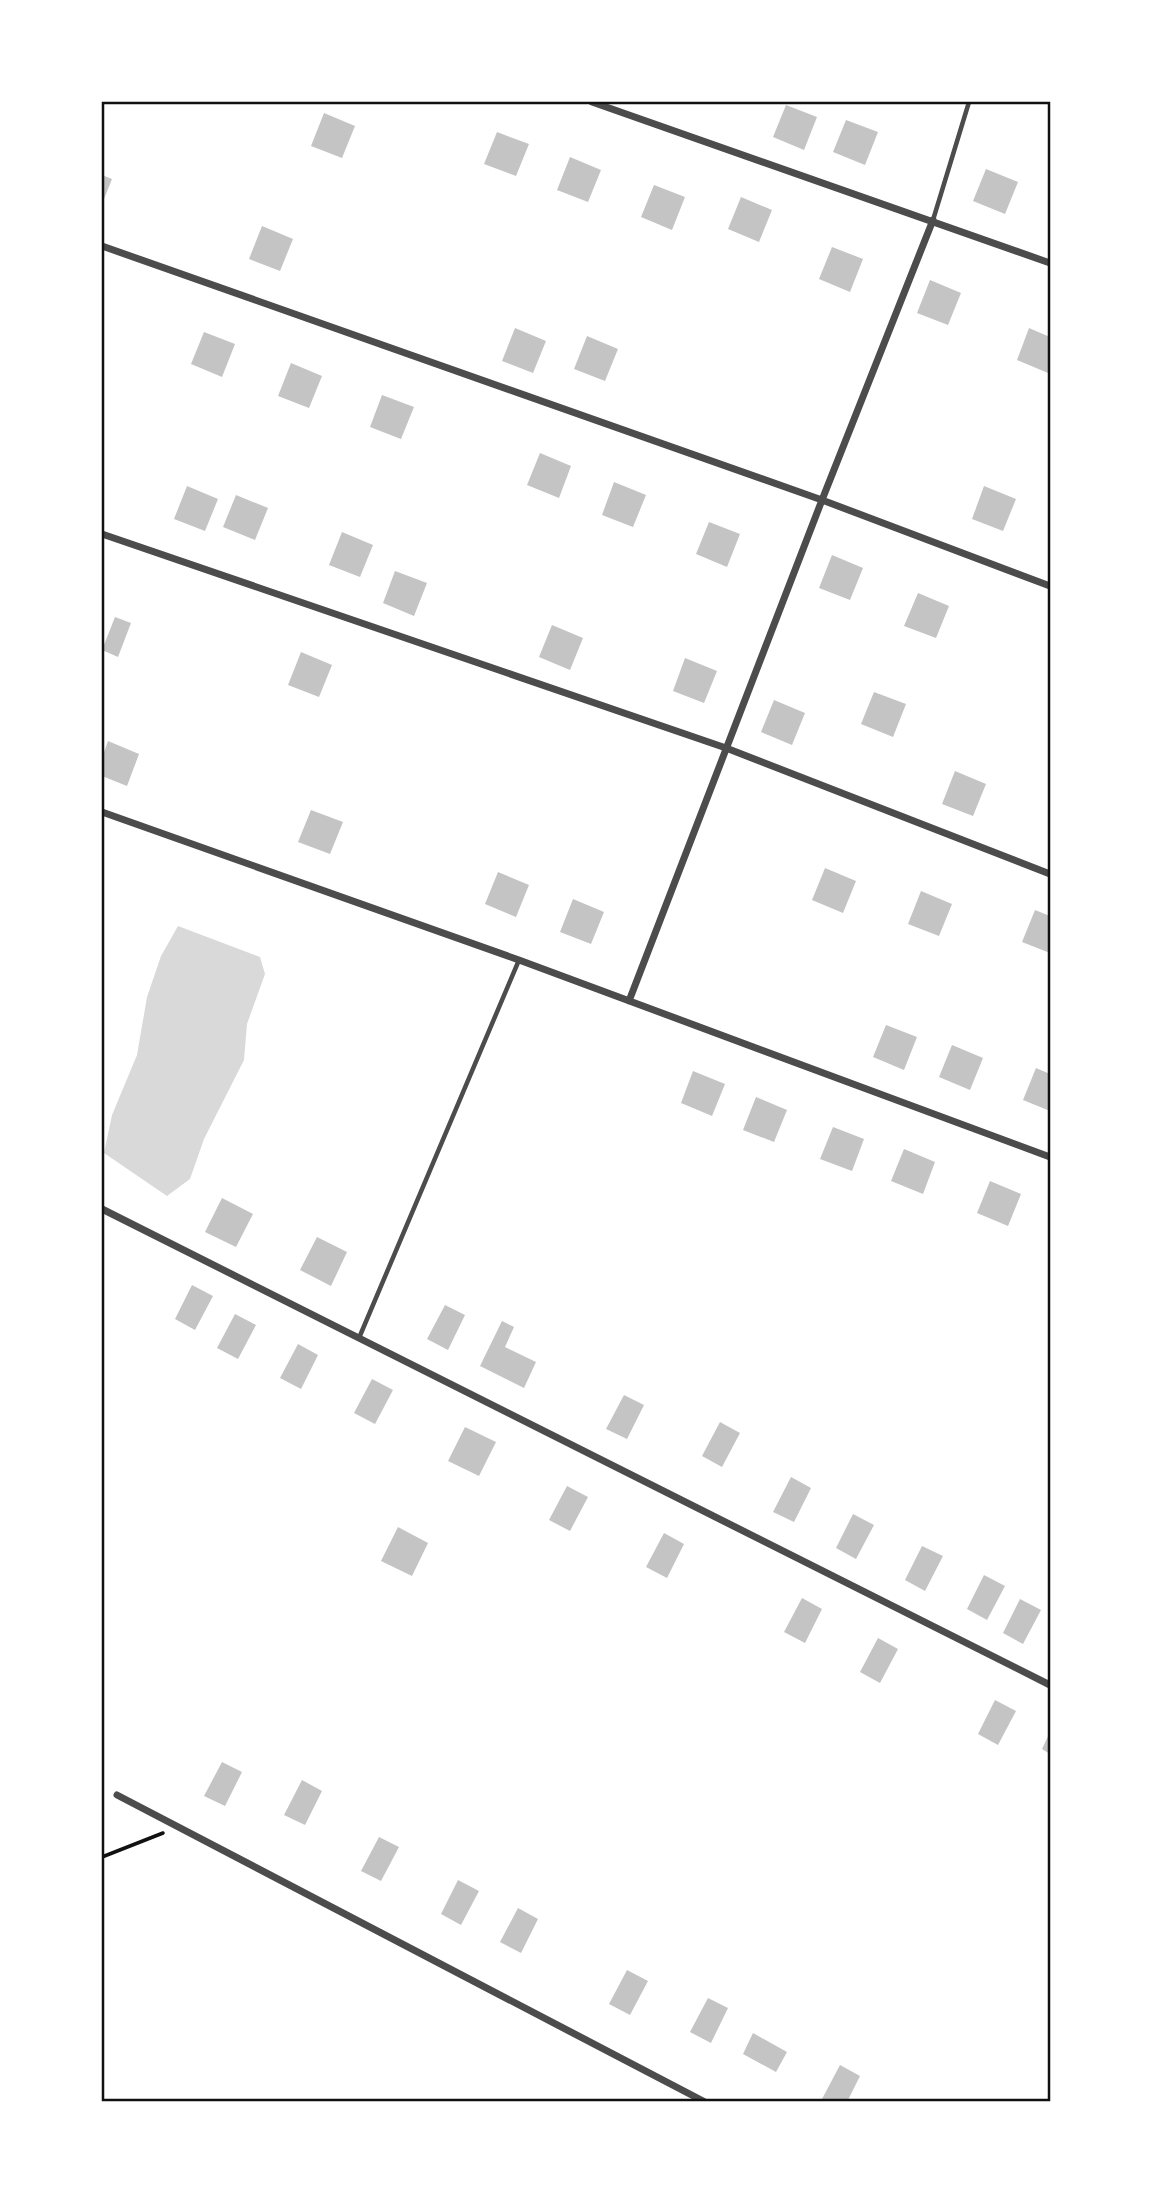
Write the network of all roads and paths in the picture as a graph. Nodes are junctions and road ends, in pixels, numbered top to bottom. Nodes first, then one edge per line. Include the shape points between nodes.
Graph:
1 (592, 102) edge
2 (970, 102) edge
3 (933, 220) junction
4 (102, 246) edge
5 (1051, 263) edge
6 (822, 500) junction
7 (102, 534) edge
8 (1051, 586) edge
9 (726, 748) junction
10 (102, 811) edge
11 (1051, 874) edge
12 (519, 960) junction
13 (629, 1001) junction
14 (1051, 1157) edge
15 (102, 1209) edge
16 (359, 1339) junction
17 (1051, 1685) edge
18 (117, 1796) dead end
19 (178, 1827) junction
20 (102, 1857) edge
21 (705, 2102) edge

1 - 3 street
2 - 3 lane
3 - 5 street
3 - 6 street
4 - 6 street
6 - 8 street
6 - 9 street
7 - 9 street
9 - 11 street
9 - 13 street
10 - 12 street
12 - 13 street
12 - 16 lane
13 - 14 street
15 - 16 street
16 - 17 street
18 - 19 street
19 - 20 path
19 - 21 street

